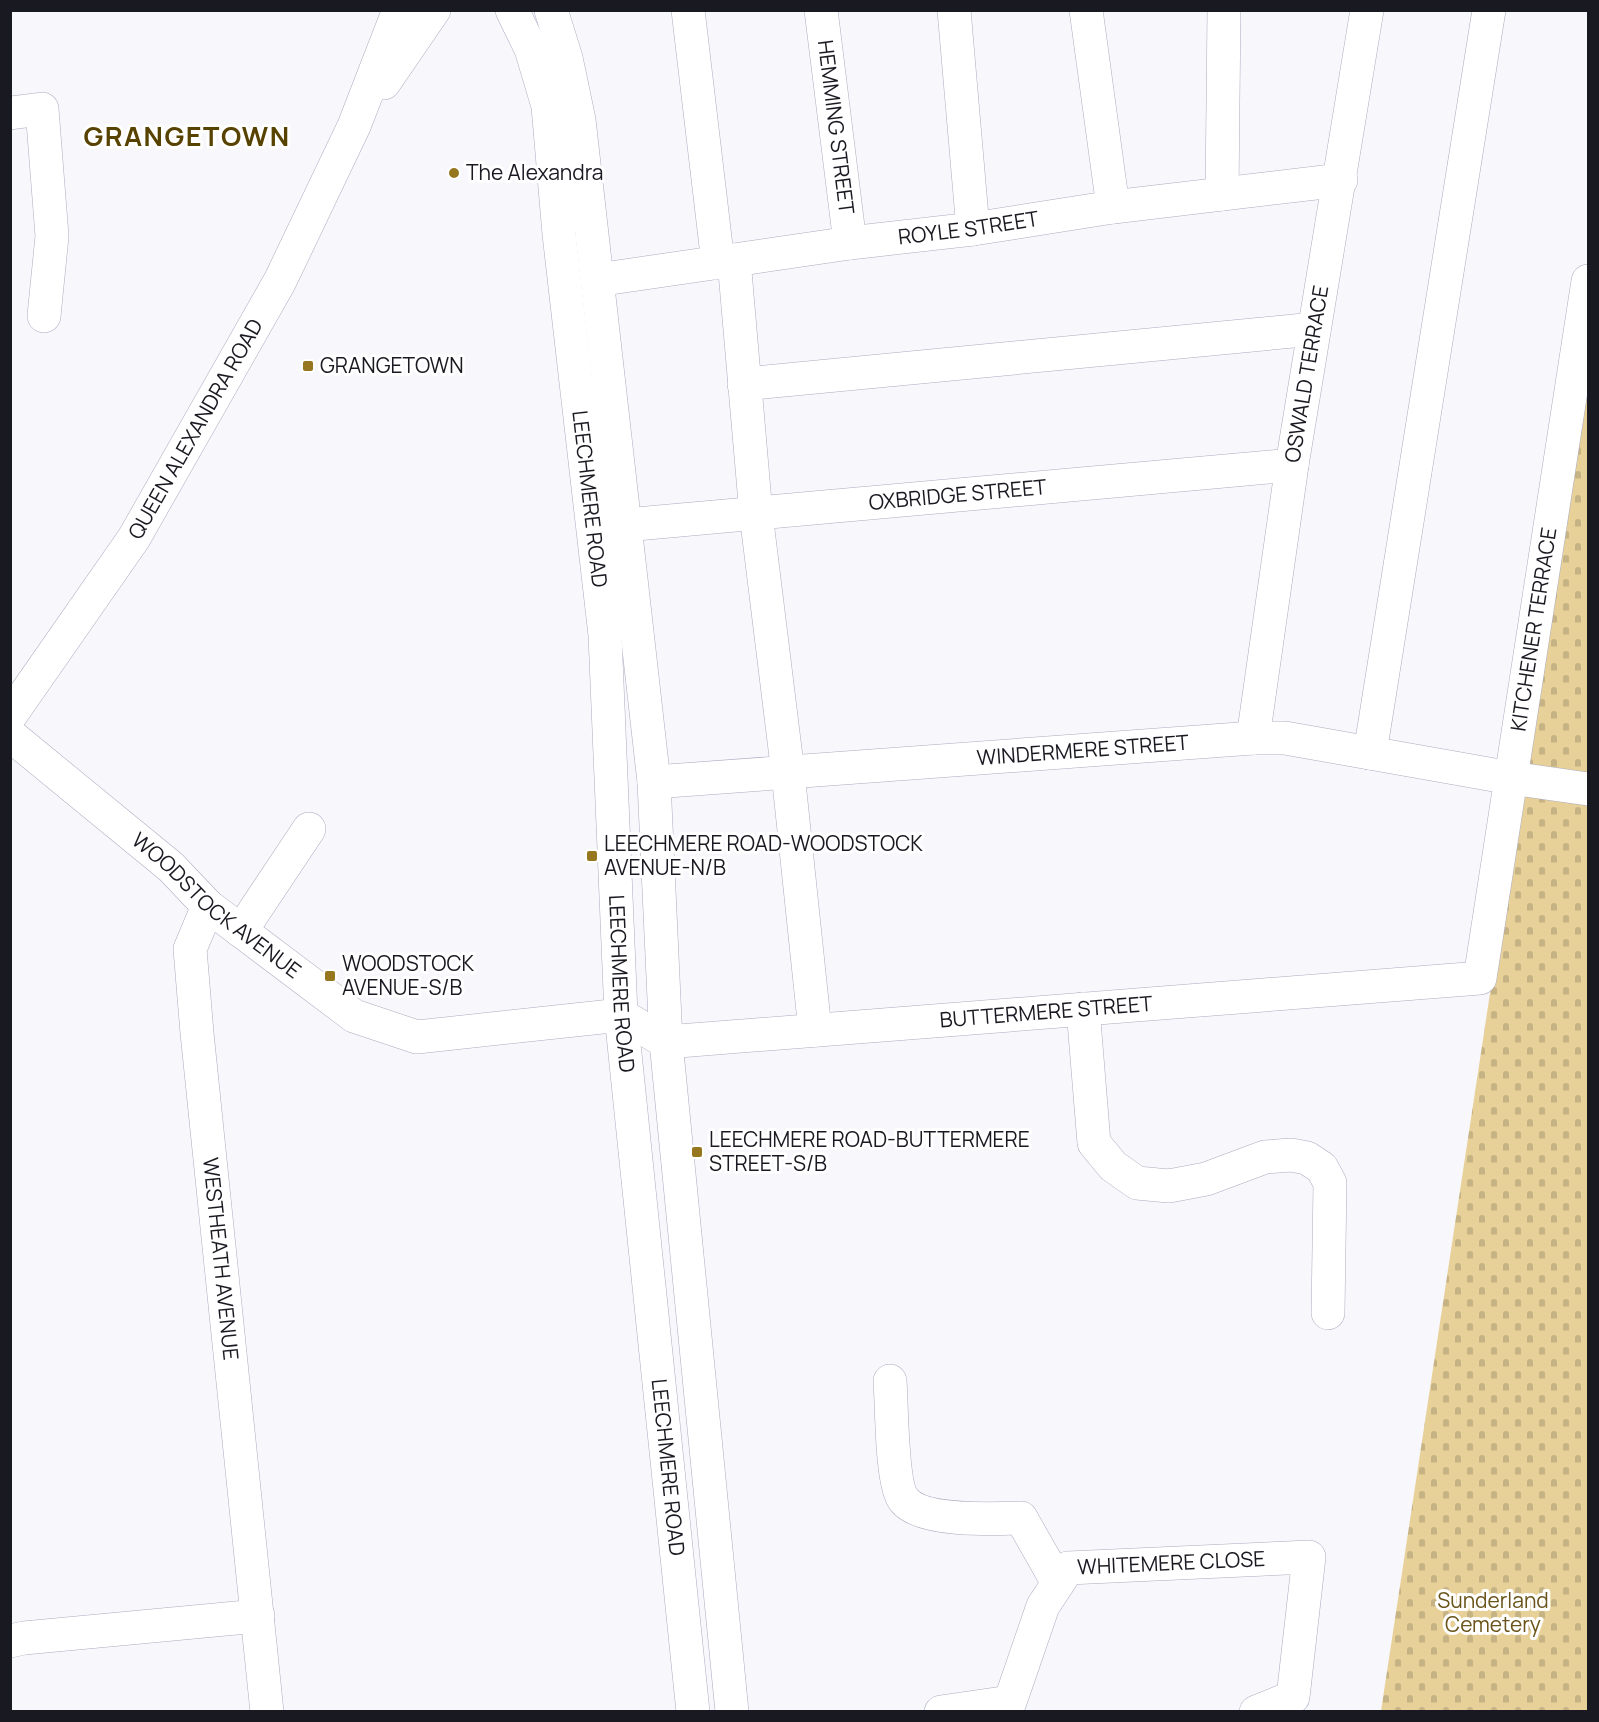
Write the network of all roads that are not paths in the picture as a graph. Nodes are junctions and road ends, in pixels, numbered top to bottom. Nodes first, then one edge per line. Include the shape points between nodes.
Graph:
1 (399, 10) edge
2 (434, 10) edge
3 (512, 10) edge
4 (551, 10) edge
5 (688, 10) edge
6 (821, 10) edge
7 (954, 10) edge
8 (1086, 10) edge
9 (1224, 10) edge
10 (1367, 10) edge
11 (1489, 10) edge
12 (10, 113) edge
13 (354, 126) junction
14 (1341, 180) junction
15 (1222, 194) junction
16 (1113, 207) junction
17 (973, 229) junction
18 (850, 243) junction
19 (726, 261) junction
20 (597, 280) junction
21 (1588, 281) edge
22 (44, 316) dead end
23 (1314, 329) junction
24 (744, 384) junction
25 (1292, 465) junction
26 (756, 514) junction
27 (625, 525) junction
28 (10, 716) edge
29 (10, 735) edge
30 (1253, 738) junction
31 (1370, 753) junction
32 (788, 773) junction
33 (1511, 778) junction
34 (654, 782) junction
35 (1588, 789) edge
36 (309, 829) dead end
37 (208, 906) junction
38 (241, 931) junction
39 (1480, 978) joint
40 (1083, 1009) junction
41 (621, 1015) junction
42 (814, 1030) junction
43 (666, 1042) junction
44 (1328, 1313) dead end
45 (890, 1381) dead end
46 (1058, 1583) junction
47 (258, 1616) junction
48 (10, 1641) edge
49 (267, 1712) edge
50 (693, 1712) edge
51 (732, 1712) edge
52 (941, 1712) edge
53 (1256, 1712) edge

1 - 13 street, QUEEN ALEXANDRA ROAD
2 - 13 street, QUEEN ALEXANDRA ROAD
3 - 41 street, LEECHMERE ROAD via 531,49 548,106 605,635
4 - 20 street, LEECHMERE ROAD via 579,120
5 - 19 street
6 - 18 street, HEMMING STREET
7 - 17 street
8 - 16 street
9 - 15 street
10 - 14 street, OSWALD TERRACE
11 - 31 street
12 - 22 street via 42,109 52,236
13 - 28 street, QUEEN ALEXANDRA ROAD via 280,281 134,538
14 - 15 street, ROYLE STREET
14 - 23 street, OSWALD TERRACE
15 - 16 street, ROYLE STREET
16 - 17 street, ROYLE STREET
17 - 18 street, ROYLE STREET
18 - 19 street, ROYLE STREET
19 - 20 street, ROYLE STREET
19 - 24 street
20 - 27 street, LEECHMERE ROAD
21 - 33 street, KITCHENER TERRACE
23 - 24 street
23 - 25 street, OSWALD TERRACE
24 - 26 street
25 - 26 street, OXBRIDGE STREET
25 - 30 street, OSWALD TERRACE
26 - 27 street, OXBRIDGE STREET
26 - 32 street
27 - 34 street, LEECHMERE ROAD
29 - 37 street, WOODSTOCK AVENUE via 171,867
30 - 31 street, WINDERMERE STREET via 1285,738
30 - 32 street, WINDERMERE STREET
31 - 33 street, WINDERMERE STREET
32 - 34 street, WINDERMERE STREET
32 - 42 street
33 - 35 street, WINDERMERE STREET
33 - 39 street, KITCHENER TERRACE
34 - 43 street, LEECHMERE ROAD
36 - 38 street
37 - 38 street, WOODSTOCK AVENUE
37 - 47 street, WESTHEATH AVENUE via 190,949
38 - 41 street, WOODSTOCK AVENUE via 354,1016 417,1037
39 - 40 street, BUTTERMERE STREET
40 - 42 street, BUTTERMERE STREET
40 - 44 street via 1094,1143 1113,1166 1137,1183 1169,1186 1206,1179 1265,1157 1307,1158 1322,1168 1330,1183
41 - 43 street
41 - 50 street, LEECHMERE ROAD
42 - 43 street, BUTTERMERE STREET
43 - 51 street, LEECHMERE ROAD
45 - 46 street via 897,1483 904,1500 917,1510 940,1515 1021,1518
46 - 52 street, WHITEMERE CLOSE via 1043,1606 1010,1702
46 - 53 street, WHITEMERE CLOSE via 1068,1568 1309,1557 1293,1697
47 - 48 street
47 - 49 street, WESTHEATH AVENUE

